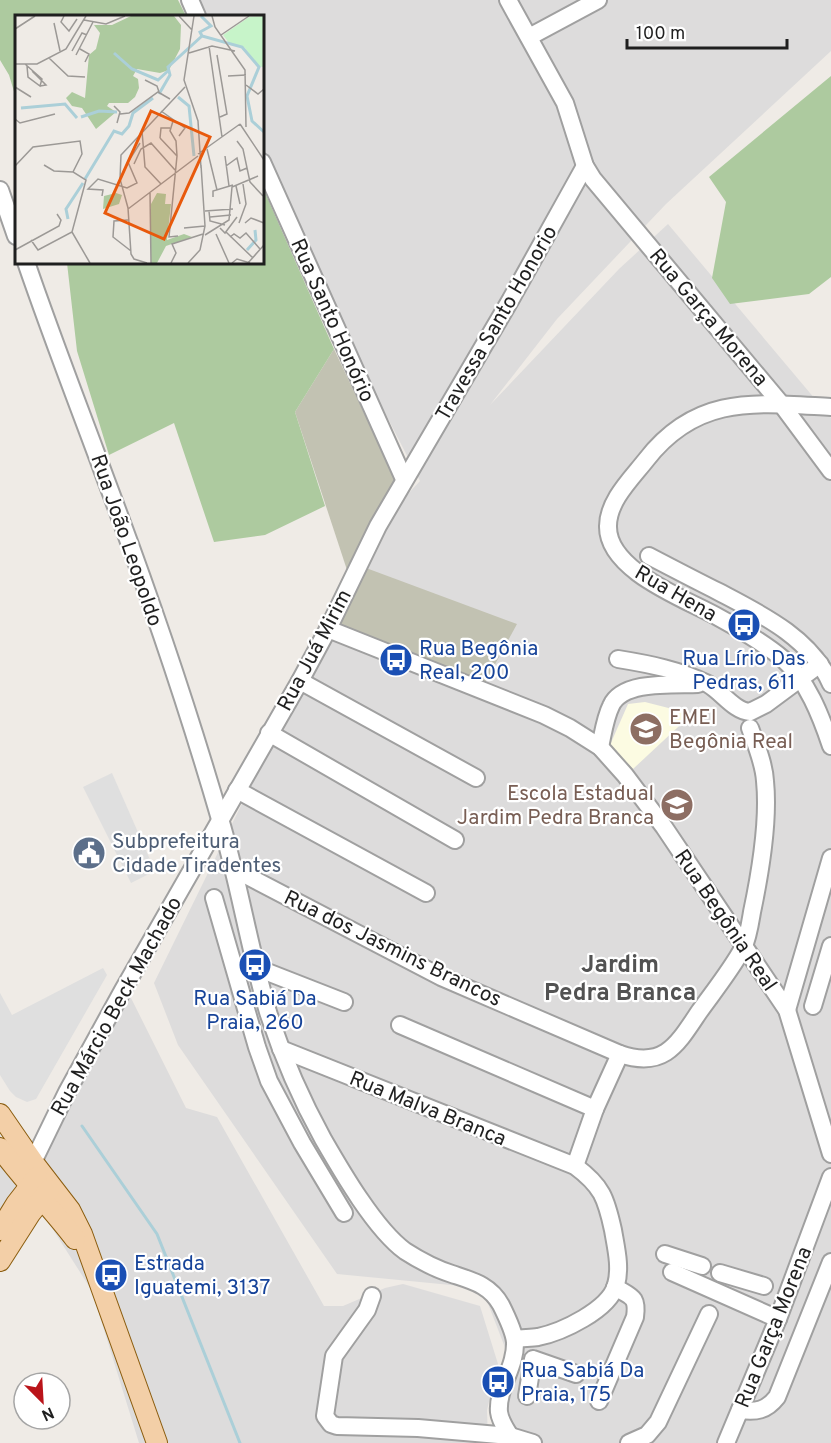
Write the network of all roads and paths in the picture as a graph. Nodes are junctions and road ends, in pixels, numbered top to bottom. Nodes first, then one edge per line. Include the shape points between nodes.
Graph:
1 (190, 0) edge
2 (508, 0) edge
3 (598, 0) edge
4 (197, 15) edge
5 (529, 37) junction
6 (264, 166) edge
7 (585, 166) junction
8 (0, 190) edge
9 (15, 233) edge
10 (27, 264) edge
11 (782, 405) junction
12 (831, 407) edge
13 (831, 471) edge
14 (404, 479) junction
15 (649, 556) dead end
16 (328, 629) junction
17 (618, 659) dead end
18 (820, 664) junction
19 (799, 679) junction
20 (300, 681) junction
21 (707, 684) junction
22 (831, 684) edge
23 (750, 728) dead end
24 (269, 733) junction
25 (831, 746) edge
26 (600, 747) junction
27 (476, 778) dead end
28 (237, 790) junction
29 (220, 820) junction
30 (455, 840) dead end
31 (831, 858) edge
32 (232, 868) junction
33 (828, 885) edge
34 (426, 892) dead end
35 (214, 898) dead end
36 (744, 946) junction
37 (831, 946) edge
38 (257, 968) junction
39 (344, 1002) dead end
40 (813, 1006) dead end
41 (787, 1010) junction
42 (400, 1025) dead end
43 (281, 1049) junction
44 (620, 1054) junction
45 (290, 1071) junction
46 (269, 1081) junction
47 (0, 1101) edge
48 (595, 1109) junction
49 (3, 1118) edge
50 (1, 1149) edge
51 (831, 1154) edge
52 (575, 1166) junction
53 (831, 1177) edge
54 (39, 1181) junction
55 (826, 1207) edge
56 (344, 1213) dead end
57 (62, 1222) junction
58 (9, 1231) edge
59 (665, 1254) dead end
60 (0, 1262) edge
61 (93, 1262) junction
62 (831, 1262) edge
63 (764, 1286) dead end
64 (615, 1287) junction
65 (372, 1296) dead end
66 (729, 1298) junction
67 (709, 1314) dead end
68 (778, 1319) junction
69 (538, 1337) junction
70 (515, 1339) junction
71 (533, 1359) junction
72 (576, 1374) dead end
73 (527, 1396) dead end
74 (599, 1401) dead end
75 (740, 1410) junction
76 (510, 1436) junction
77 (157, 1443) edge
78 (533, 1443) edge
79 (629, 1443) edge
80 (726, 1443) edge

1 - 4 street
2 - 5 street
3 - 5 street
5 - 7 street via 565,103
6 - 14 street, Rua Santo Honório
7 - 11 street, Rua Garça Morena
7 - 14 street, Travessa Santo Honorio
8 - 9 street
10 - 29 street, Rua João Leopoldo via 112,495
11 - 12 street, Rua Hena
11 - 13 street, Rua Garça Morena
11 - 19 street, Rua Hena via 731,406 681,425 659,442 619,494 608,527 614,546 628,566 772,650
14 - 16 street, Rua Juá Mirim
15 - 18 street via 778,625
16 - 20 street, Rua Juá Mirim
16 - 26 street, Rua Begônia Real via 544,715
17 - 21 street via 656,665
18 - 19 street
18 - 22 street
19 - 21 street via 750,712
19 - 25 street, Rua Hena
20 - 24 street, Rua Juá Mirim
20 - 27 street
21 - 26 street via 625,691 611,706
23 - 36 street via 762,764 765,802 760,873
24 - 28 street, Rua Juá Mirim
24 - 30 street
26 - 36 street, Rua Begônia Real via 664,827
28 - 29 street, Rua Juá Mirim
28 - 34 street
29 - 32 street, Rua João Leopoldo
29 - 54 street, Rua Márcio Beck Machado via 67,1092
31 - 33 street
32 - 38 street, Rua João Leopoldo
32 - 44 street, Rua dos Jasmins Brancos via 441,977
33 - 41 street
35 - 46 street
36 - 41 street, Rua Begônia Real
36 - 44 street, Rua dos Jasmins Brancos via 678,1042 654,1059 636,1060
37 - 40 street
38 - 39 street
38 - 43 street, Rua João Leopoldo
41 - 51 street, Rua Begônia Real
42 - 48 street
43 - 45 street, Rua João Leopoldo
43 - 52 street, Rua Malva Branca
44 - 48 street
45 - 46 street
45 - 70 street, Rua João Leopoldo via 324,1140 377,1221 412,1255 489,1289 500,1303
46 - 56 street
47 - 49 main road
48 - 52 street
49 - 54 main road
50 - 54 main road
52 - 64 street, Rua Malva Branca via 592,1179 607,1202 617,1252
53 - 55 street, Rua Garça Morena
54 - 57 main road
54 - 58 main road, Rua Márcio Beck Machado
54 - 61 main road via 75,1218
55 - 68 street, Rua Garça Morena
57 - 58 main road via 37,1223
57 - 61 main road
58 - 60 main road, Rua Márcio Beck Machado
59 - 66 street
61 - 77 main road
62 - 75 street via 777,1397 762,1410
63 - 66 street via 728,1276
64 - 69 street via 592,1313
64 - 74 street via 634,1299 635,1317
65 - 76 street via 362,1318 334,1356 325,1416 333,1426
66 - 68 street
67 - 79 street via 658,1422 647,1435
68 - 75 street, Rua Garça Morena
69 - 70 street
69 - 71 street
70 - 76 street via 513,1366 499,1410
71 - 72 street
71 - 73 street
75 - 80 street, Rua Garça Morena
76 - 78 street

